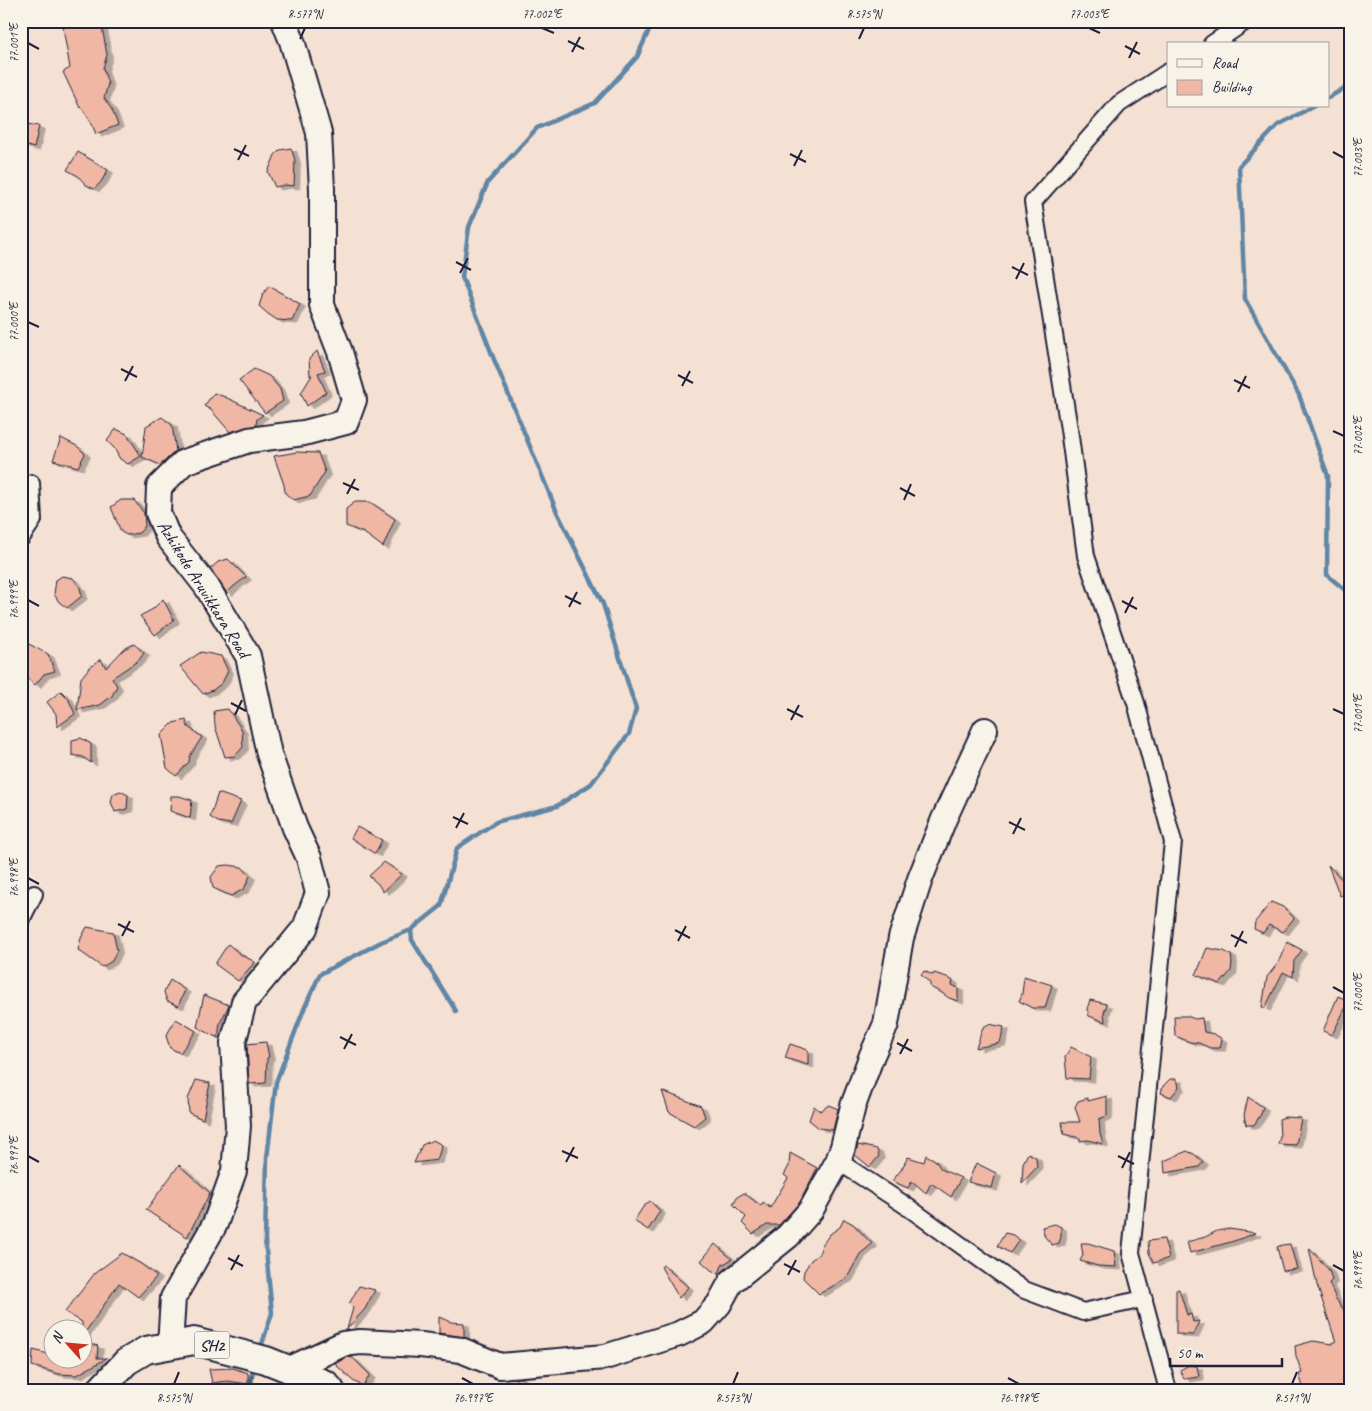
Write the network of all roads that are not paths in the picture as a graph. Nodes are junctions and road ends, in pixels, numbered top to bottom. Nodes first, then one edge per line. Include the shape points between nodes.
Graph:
1 (284, 21) edge
2 (1246, 21) edge
3 (1215, 42) edge
4 (1167, 73) edge
5 (31, 483) dead end
6 (21, 538) edge
7 (985, 730) dead end
8 (34, 894) dead end
9 (21, 920) edge
10 (838, 1161) junction
11 (1144, 1299) junction
12 (170, 1344) junction
13 (290, 1369) junction
14 (100, 1390) edge
15 (331, 1390) edge
16 (1168, 1390) edge

1 - 12 street, Azhikode Aruvikkara Road via 319,133 322,305 354,400 346,422 304,433 249,440 184,462 160,487 158,513 168,537 208,587 248,656 269,754 309,858 318,893 306,928 244,1002 234,1043 238,1126 234,1171 215,1224 173,1298
2 - 3 street
4 - 11 street via 1119,104 1034,202 1086,556 1136,703 1173,842 1131,1253
5 - 6 street via 32,520
7 - 10 street via 920,879 901,938 886,1024 854,1106
8 - 9 street
10 - 11 street via 1022,1289 1083,1312
10 - 13 street via 811,1210 788,1236 731,1282 719,1304 703,1322 679,1334 605,1357 500,1366 461,1350 360,1342 344,1344
11 - 16 street
12 - 13 main road, SH2 via 194,1340
12 - 14 main road, SH2 via 146,1350 126,1362
13 - 15 main road, SH2 via 326,1384

